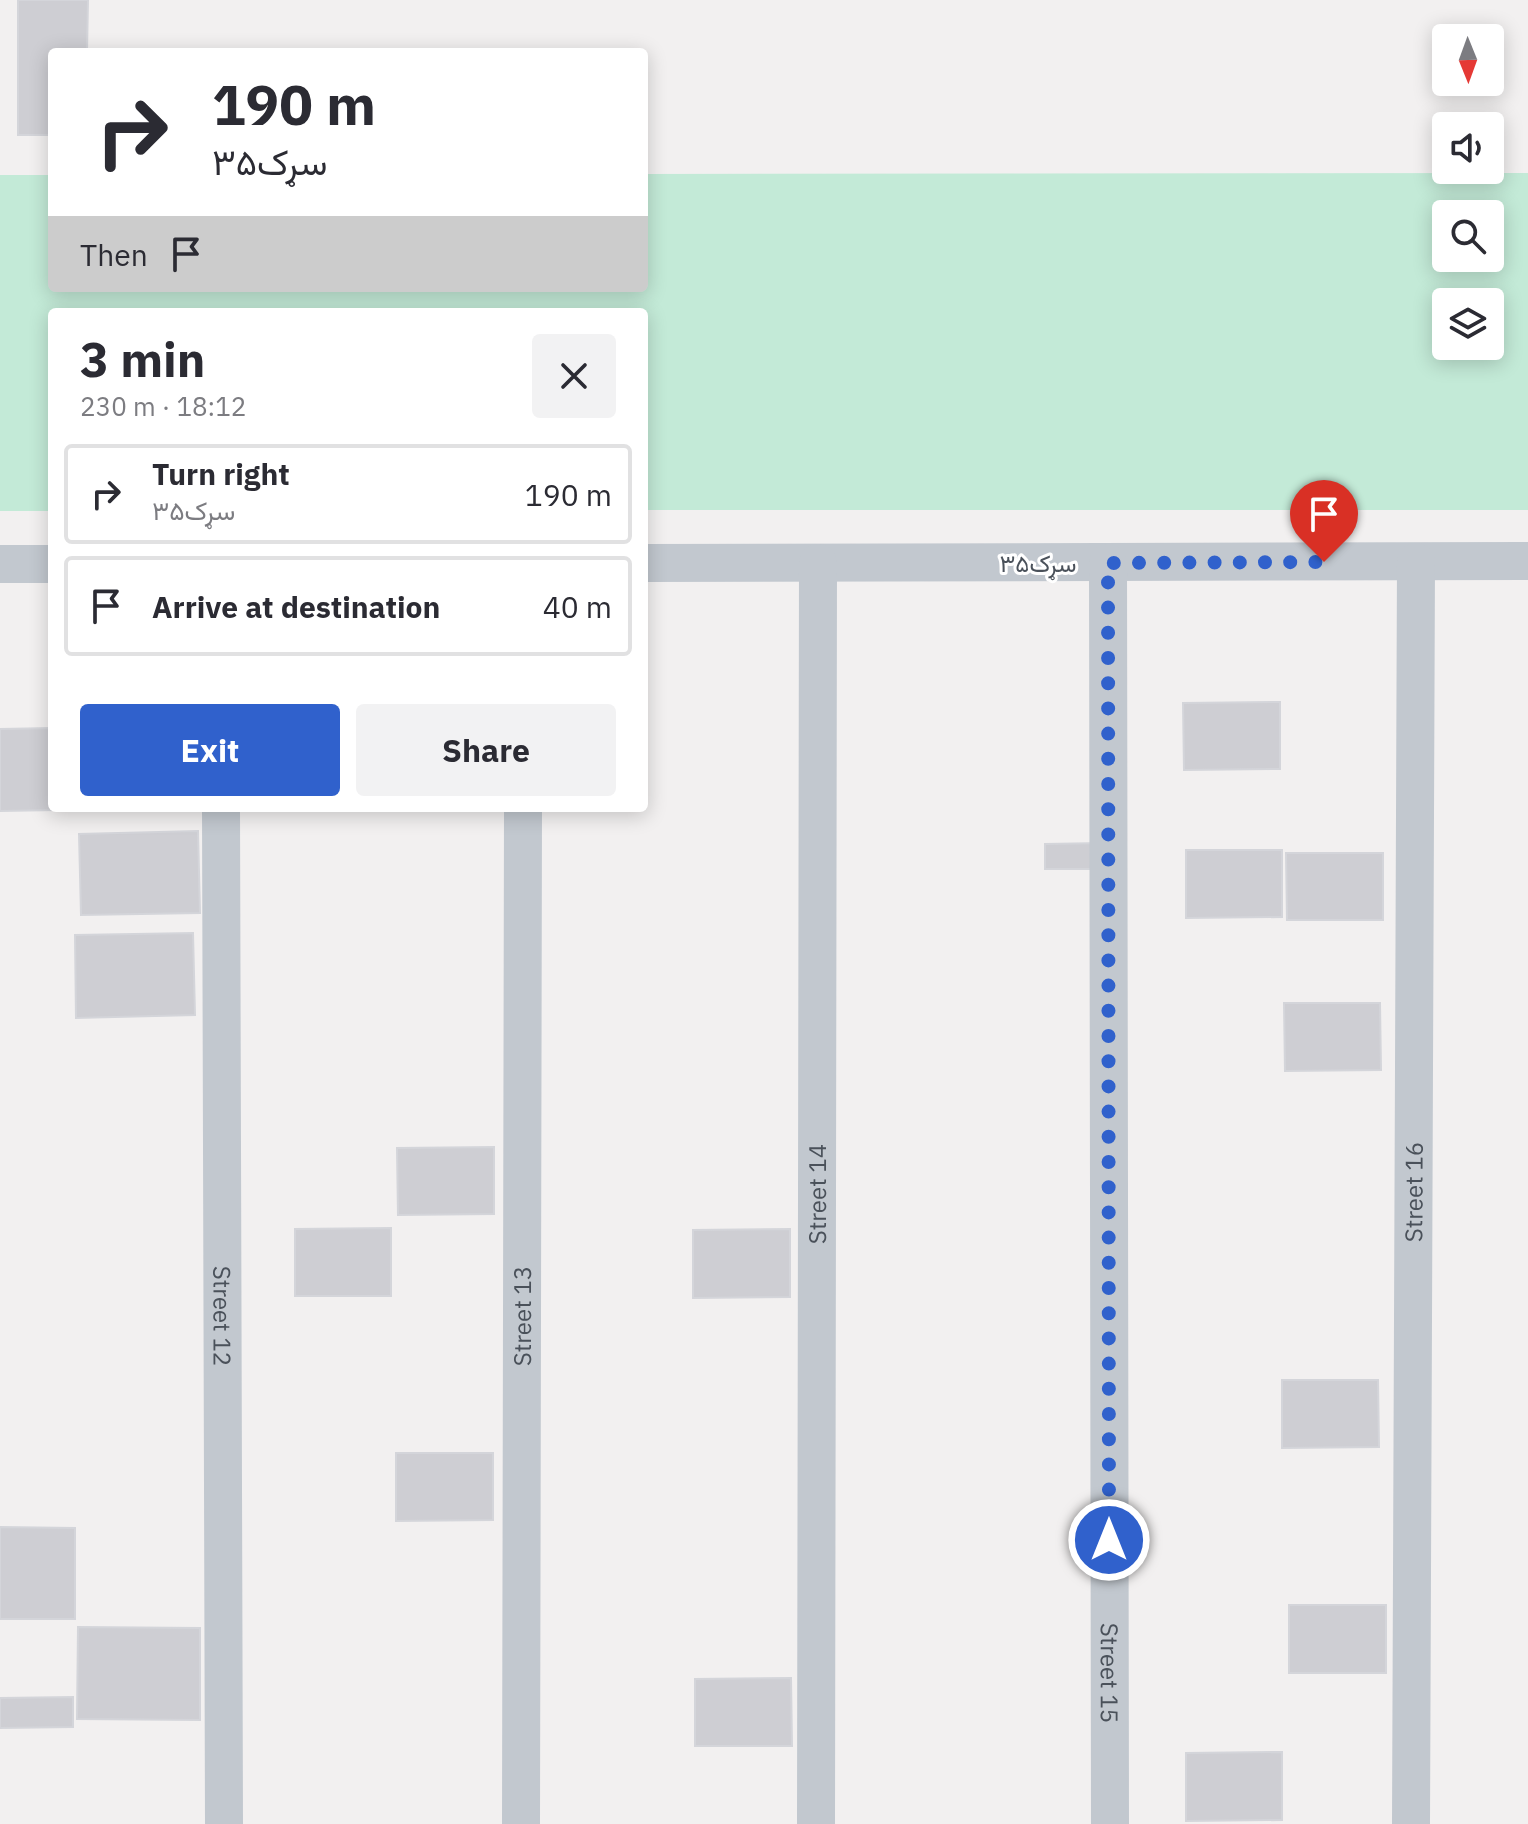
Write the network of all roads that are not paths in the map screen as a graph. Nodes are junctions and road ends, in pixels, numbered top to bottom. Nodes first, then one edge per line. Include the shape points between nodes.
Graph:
1 (1528, 561) edge
2 (1416, 562) junction
3 (648, 563) edge
4 (818, 563) junction
5 (1108, 563) junction
6 (0, 564) edge
7 (48, 564) edge
8 (221, 812) edge
9 (523, 812) edge
10 (224, 1824) edge
11 (521, 1824) edge
12 (816, 1824) edge
13 (1110, 1824) edge
14 (1411, 1824) edge

1 - 2 street, سړک۳۵
2 - 5 street, سړک۳۵
2 - 14 street, Street 16
3 - 4 street, سړک۳۵
4 - 5 street, سړک۳۵
4 - 12 street, Street 14
5 - 13 street, Street 15
6 - 7 street
8 - 10 street, Street 12
9 - 11 street, Street 13

